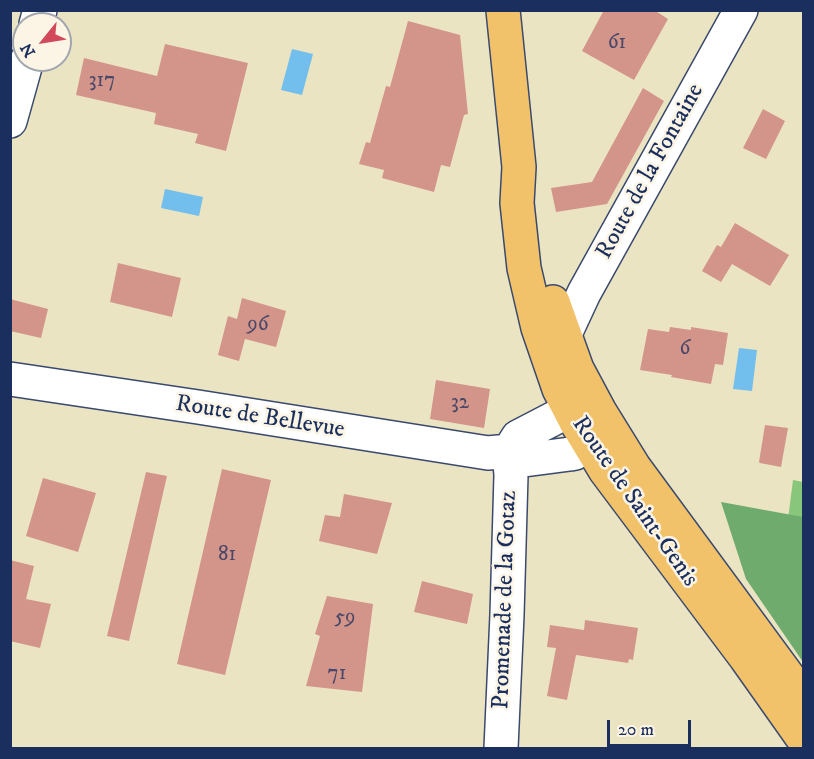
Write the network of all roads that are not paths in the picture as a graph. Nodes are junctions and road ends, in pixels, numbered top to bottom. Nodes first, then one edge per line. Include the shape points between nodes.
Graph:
1 (503, 10) edge
2 (741, 10) edge
3 (24, 72) edge
4 (10, 121) edge
5 (519, 167) junction
6 (564, 336) junction
7 (10, 380) edge
8 (591, 422) junction
9 (509, 451) junction
10 (804, 698) edge
11 (804, 741) edge
12 (501, 748) edge

1 - 5 main road, Route de Saint-Genis
2 - 6 street, Route de la Fontaine
3 - 4 street
5 - 6 main road, Route de Saint-Genis via 531,198 543,268
5 - 8 main road, Route de Saint-Genis via 517,202 533,309 559,388
6 - 8 main road, Route de Saint-Genis
7 - 9 street, Route de Bellevue via 488,453
8 - 9 street via 518,437
8 - 10 main road, Route de Saint-Genis via 650,491
8 - 11 main road, Route de Saint-Genis via 605,470
9 - 12 street, Promenade de la Gotaz

